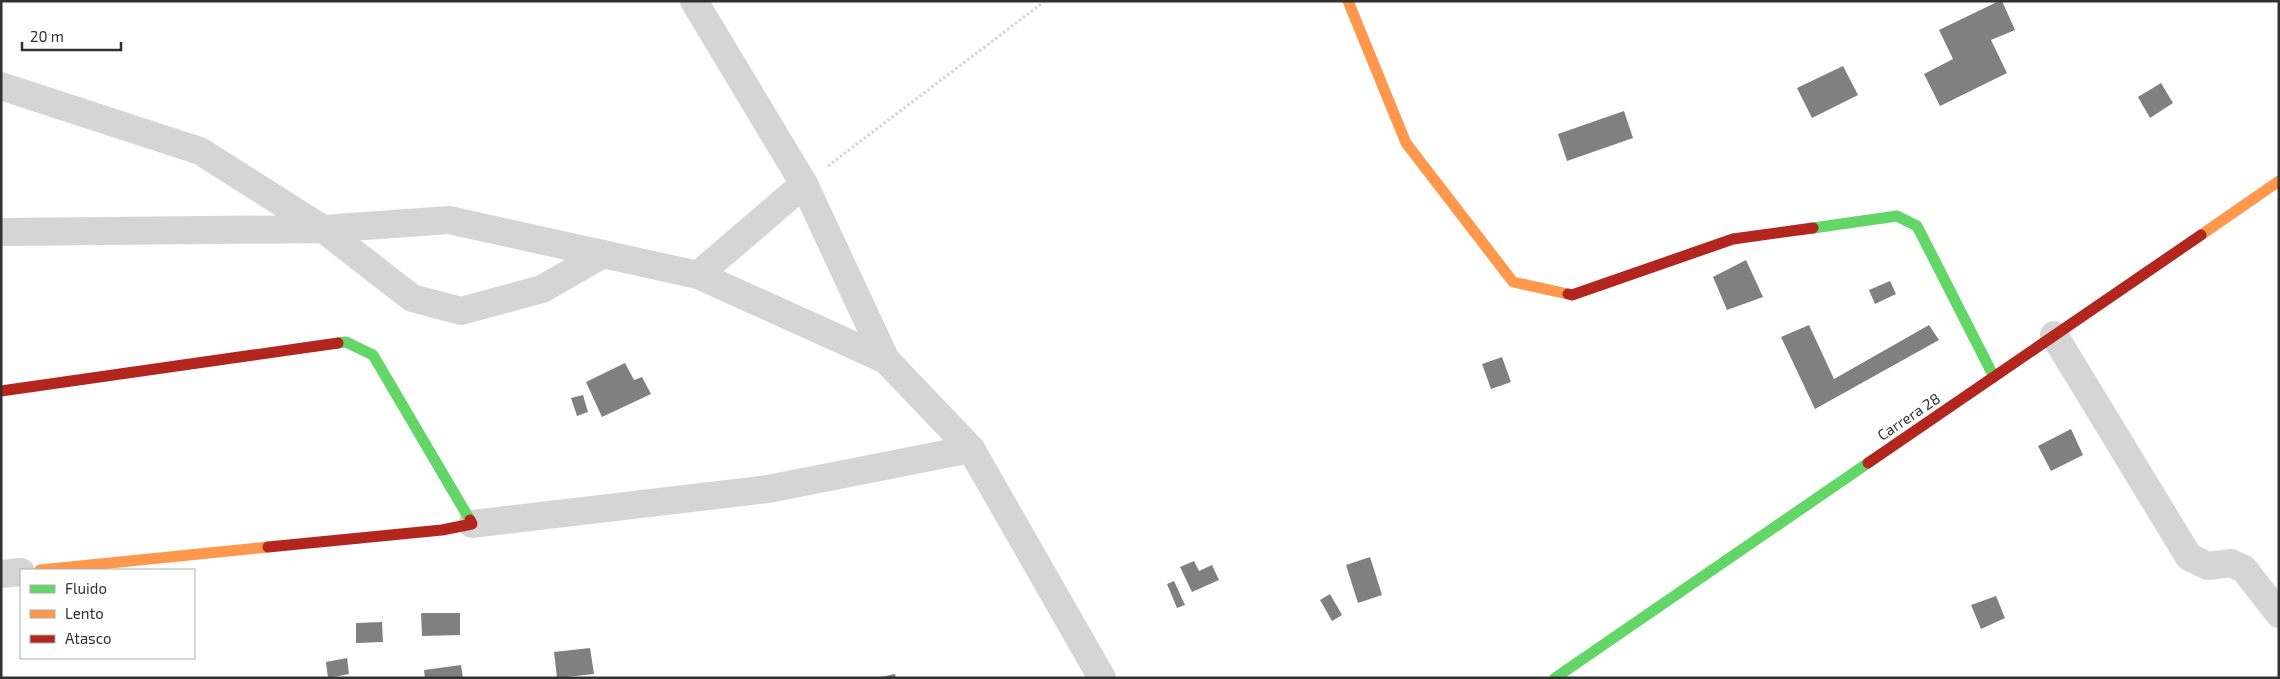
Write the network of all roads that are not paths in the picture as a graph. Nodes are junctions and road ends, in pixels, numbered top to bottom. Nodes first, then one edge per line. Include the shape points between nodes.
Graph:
1 (694, 1) edge
2 (1348, 1) edge
3 (1, 86) edge
4 (2279, 181) edge
5 (804, 184) junction
6 (323, 230) junction
7 (1, 232) edge
8 (603, 254) junction
9 (698, 275) junction
10 (2054, 335) junction
11 (886, 360) junction
12 (1994, 377) junction
13 (1, 390) edge
14 (971, 449) junction
15 (472, 524) junction
16 (50, 569) edge
17 (20, 572) edge
18 (1, 574) edge
19 (2279, 614) edge
20 (1102, 678) edge
21 (1555, 678) edge

1 - 5 street
2 - 12 main road via 1406,143 1513,282 1572,295 1733,239 1897,216 1917,226
3 - 6 street via 200,151
4 - 10 main road, Carrera 28
5 - 9 street
5 - 11 street
6 - 7 street
6 - 8 street via 449,220
6 - 8 street via 412,298 461,311 542,289
8 - 9 street
9 - 11 street
10 - 12 main road, Carrera 28
10 - 19 street via 2189,558 2208,566 2231,564 2244,569
11 - 14 street
12 - 21 main road, Carrera 28
13 - 15 main road via 346,342 373,356
14 - 15 street via 768,488
14 - 20 street
15 - 16 main road via 442,530
17 - 18 street

